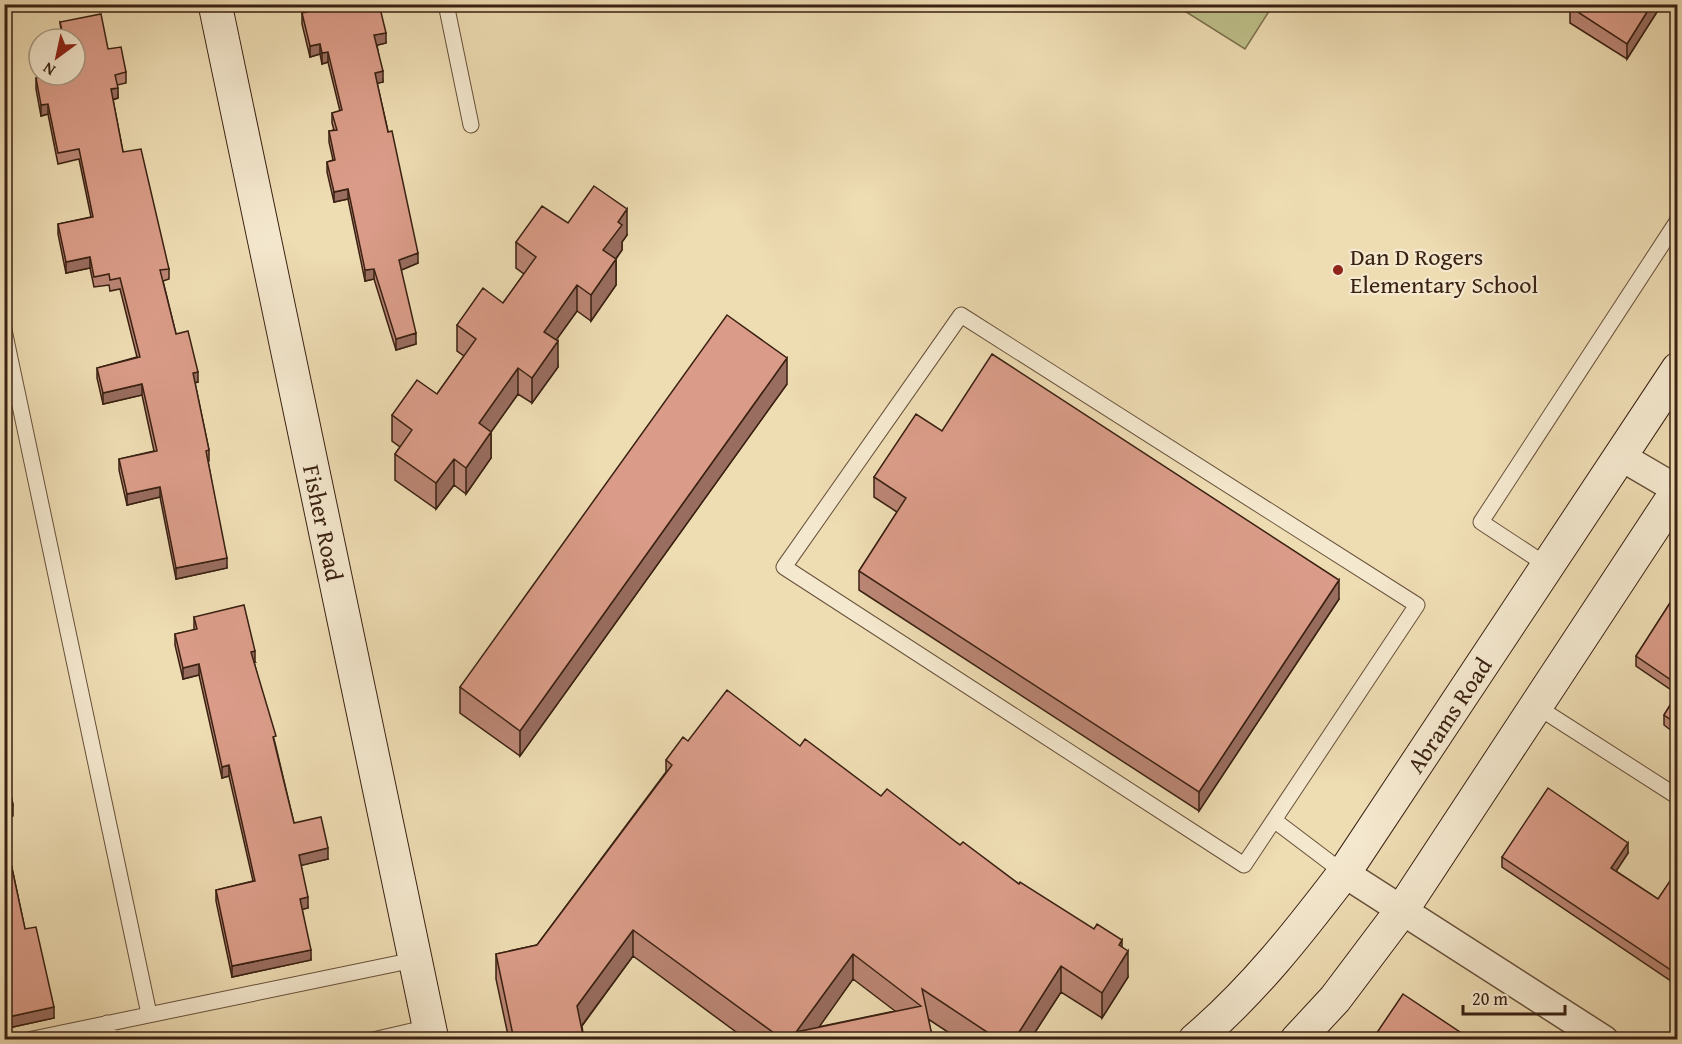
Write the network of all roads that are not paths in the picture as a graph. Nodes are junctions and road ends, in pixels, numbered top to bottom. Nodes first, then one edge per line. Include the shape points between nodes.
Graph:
1 (214, 4) edge
2 (446, 4) edge
3 (471, 125) dead end
4 (1677, 220) edge
5 (4, 330) edge
6 (1677, 369) edge
7 (1620, 456) junction
8 (1677, 490) edge
9 (1548, 566) junction
10 (1536, 706) junction
11 (1677, 797) edge
12 (1274, 820) junction
13 (1344, 873) junction
14 (1402, 910) junction
15 (414, 960) junction
16 (149, 1014) junction
17 (107, 1023) junction
18 (430, 1033) edge
19 (1204, 1037) edge
20 (28, 1040) edge
21 (111, 1040) edge
22 (373, 1040) edge
23 (1297, 1040) edge
24 (1604, 1040) edge

1 - 15 main road, Fisher Road
2 - 3 lane
4 - 9 lane via 1481,522
5 - 16 lane
6 - 7 main road, Abrams Road
7 - 8 street
7 - 9 main road, Abrams Road
8 - 10 main road
9 - 13 main road, Abrams Road
10 - 11 lane
10 - 14 main road
12 - 12 lane via 1244,865 784,567 961,315 1417,605
12 - 13 lane
13 - 14 street
13 - 19 main road, Abrams Road via 1284,950
14 - 23 main road via 1335,999
14 - 24 street
15 - 16 lane
15 - 18 main road, Fisher Road
16 - 17 lane
17 - 20 lane
17 - 21 lane
18 - 22 lane

